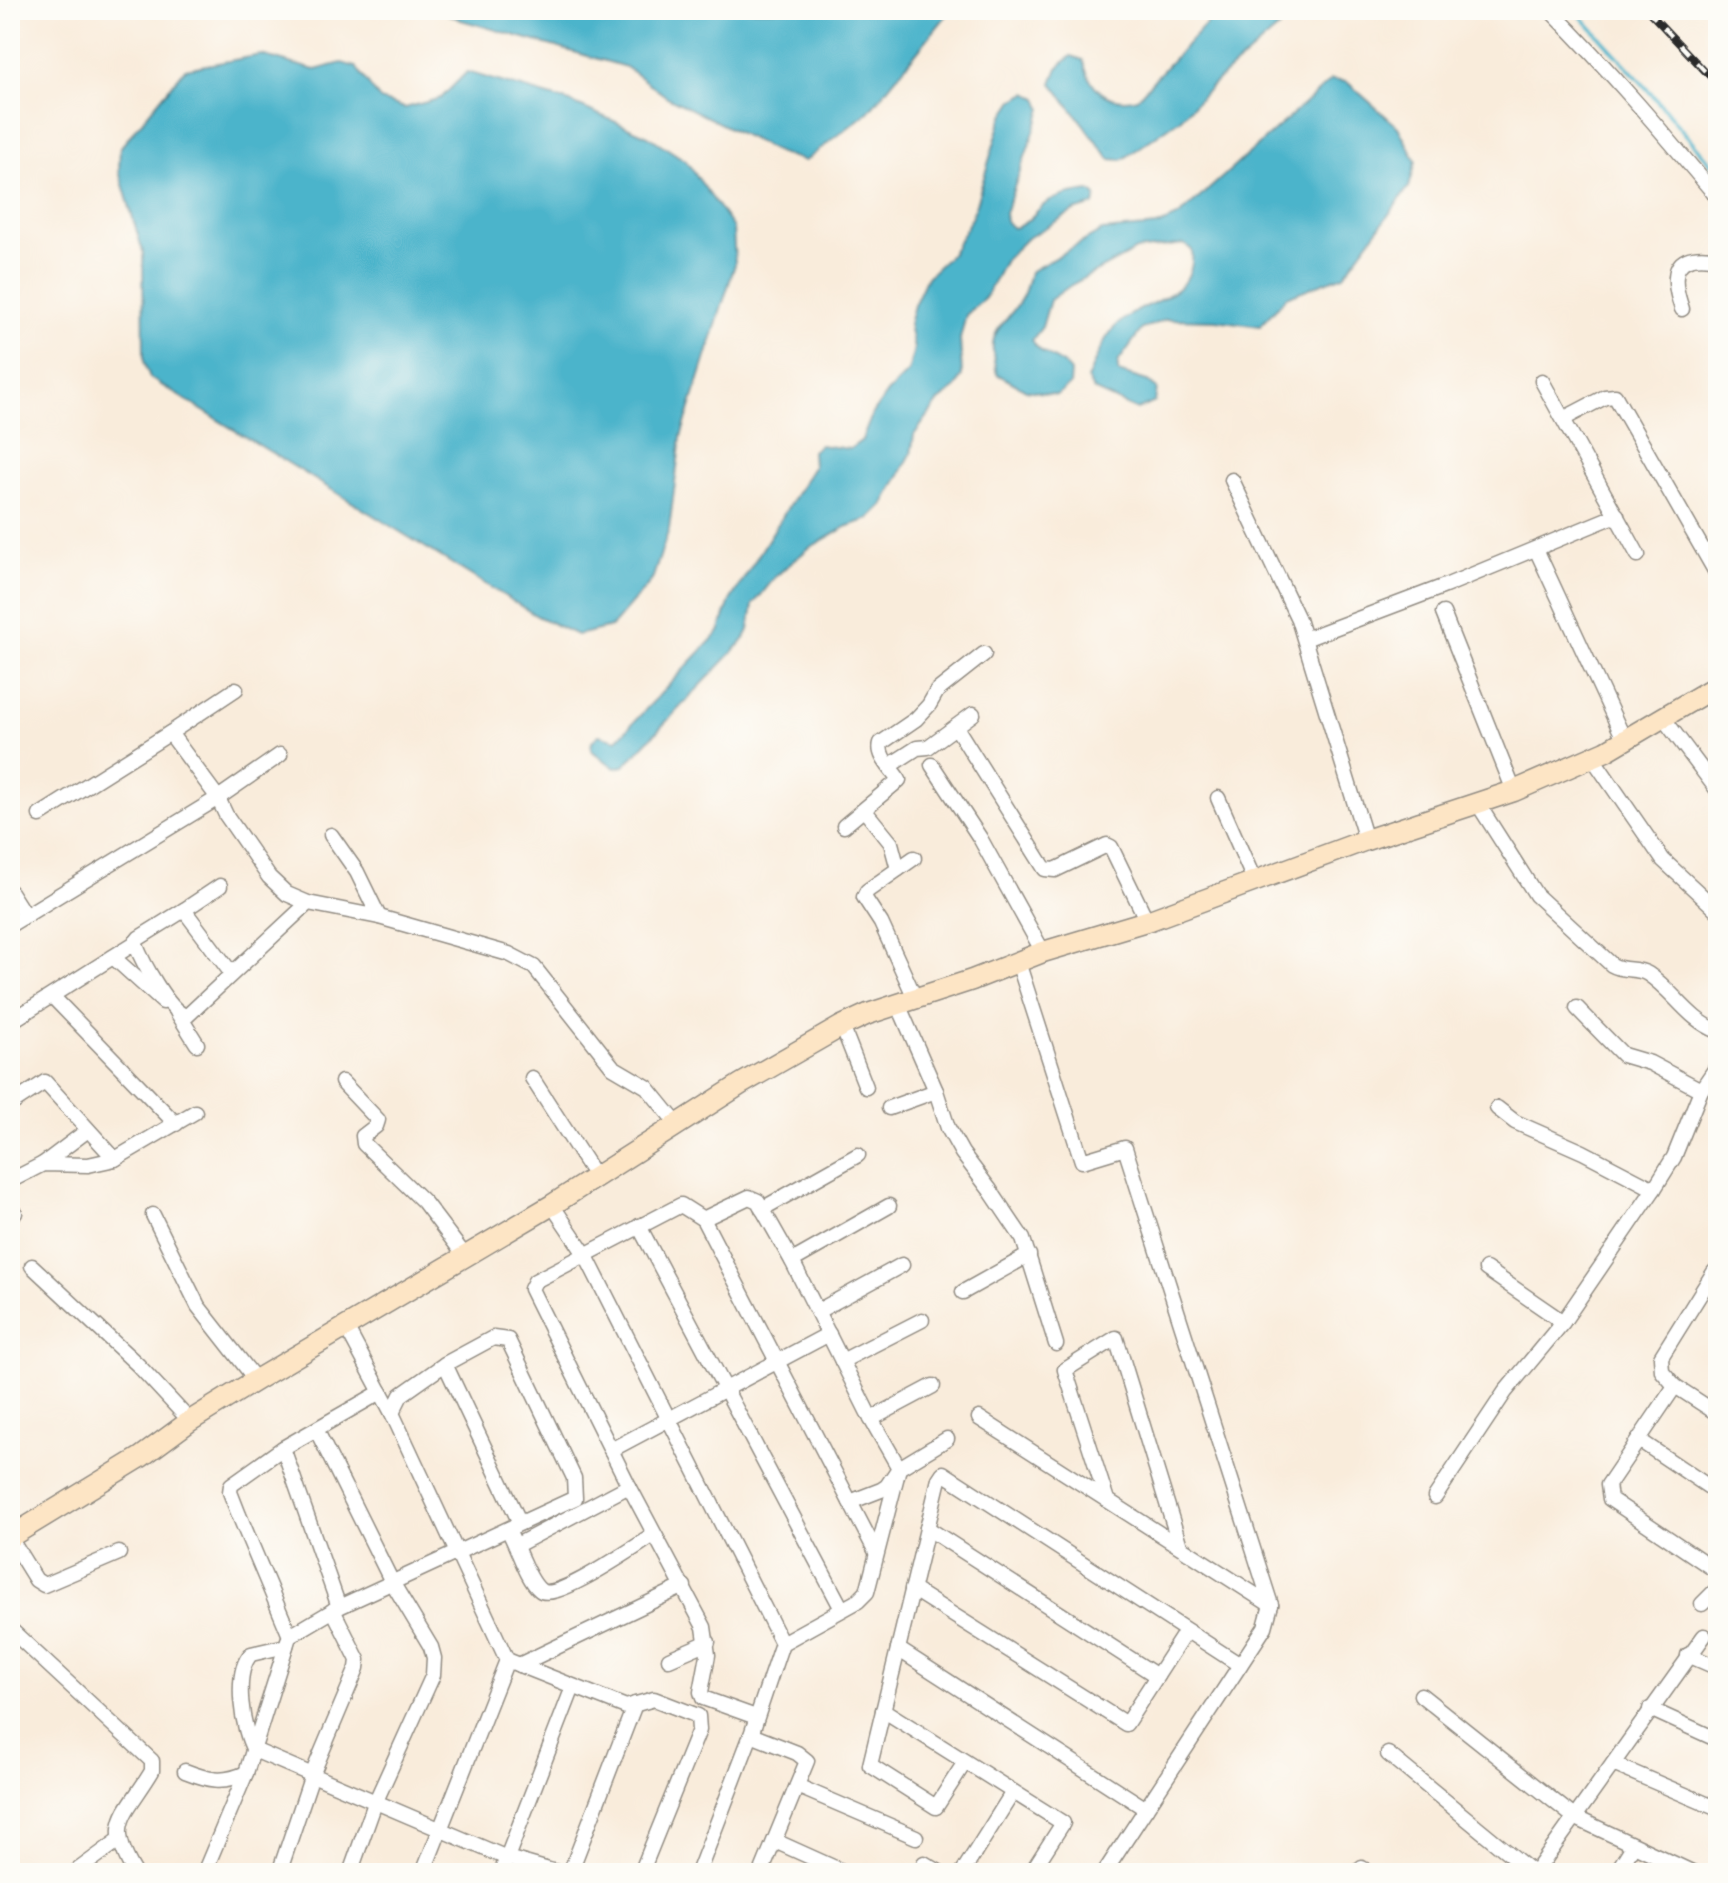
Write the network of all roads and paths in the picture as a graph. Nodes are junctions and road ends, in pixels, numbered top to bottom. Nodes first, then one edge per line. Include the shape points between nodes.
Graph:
1 (1550, 10) edge
2 (1718, 198) edge
3 (1718, 259) edge
4 (1682, 309) dead end
5 (1542, 381) dead end
6 (1565, 418) junction
7 (1232, 480) dead end
8 (1617, 515) junction
9 (1536, 549) junction
10 (1638, 555) dead end
11 (1718, 576) edge
12 (1443, 613) dead end
13 (1305, 639) junction
14 (984, 654) dead end
15 (1718, 685) edge
16 (236, 689) dead end
17 (973, 714) dead end
18 (1664, 719) junction
19 (956, 727) junction
20 (170, 733) junction
21 (1625, 741) junction
22 (280, 755) dead end
23 (1592, 757) junction
24 (932, 765) dead end
25 (889, 766) junction
26 (1514, 791) junction
27 (1718, 791) edge
28 (218, 798) junction
29 (1218, 798) dead end
30 (1478, 804) junction
31 (865, 811) junction
32 (40, 815) dead end
33 (844, 826) dead end
34 (331, 835) dead end
35 (1366, 840) junction
36 (914, 858) dead end
37 (898, 869) junction
38 (1255, 882) junction
39 (220, 886) dead end
40 (10, 892) edge
41 (308, 903) junction
42 (184, 910) junction
43 (1718, 911) edge
44 (24, 914) junction
45 (379, 917) junction
46 (1147, 921) junction
47 (10, 925) edge
48 (135, 943) junction
49 (1043, 952) junction
50 (113, 957) junction
51 (1018, 962) junction
52 (232, 974) junction
53 (52, 996) junction
54 (907, 1001) junction
55 (1577, 1008) dead end
56 (175, 1010) junction
57 (10, 1022) edge
58 (842, 1026) junction
59 (1718, 1031) edge
60 (197, 1044) dead end
61 (1718, 1065) edge
62 (532, 1078) dead end
63 (342, 1082) dead end
64 (866, 1087) dead end
65 (1701, 1090) junction
66 (936, 1091) junction
67 (10, 1105) edge
68 (889, 1108) dead end
69 (1497, 1108) dead end
70 (195, 1112) dead end
71 (176, 1124) junction
72 (678, 1125) junction
73 (88, 1130) junction
74 (858, 1155) dead end
75 (115, 1159) junction
76 (43, 1164) junction
77 (595, 1176) junction
78 (10, 1181) edge
79 (1654, 1189) junction
80 (552, 1205) junction
81 (889, 1206) dead end
82 (762, 1209) junction
83 (153, 1215) dead end
84 (703, 1219) junction
85 (639, 1226) junction
86 (585, 1254) junction
87 (1029, 1255) junction
88 (465, 1256) junction
89 (792, 1261) junction
90 (902, 1265) dead end
91 (32, 1266) dead end
92 (1486, 1269) dead end
93 (1718, 1275) edge
94 (963, 1292) dead end
95 (818, 1311) junction
96 (922, 1320) dead end
97 (1563, 1322) junction
98 (346, 1327) junction
99 (829, 1334) junction
100 (1056, 1344) dead end
101 (775, 1361) junction
102 (842, 1361) junction
103 (445, 1364) junction
104 (256, 1380) junction
105 (933, 1386) dead end
106 (1675, 1386) junction
107 (725, 1389) junction
108 (381, 1392) junction
109 (1718, 1394) edge
110 (1714, 1411) edge
111 (392, 1413) junction
112 (979, 1418) dead end
113 (871, 1419) junction
114 (668, 1420) junction
115 (190, 1421) junction
116 (317, 1431) junction
117 (947, 1439) dead end
118 (1639, 1440) junction
119 (283, 1448) junction
120 (611, 1450) junction
121 (899, 1468) junction
122 (629, 1486) junction
123 (1718, 1493) edge
124 (1435, 1497) dead end
125 (1107, 1500) junction
126 (850, 1502) junction
127 (514, 1526) junction
128 (927, 1528) junction
129 (654, 1535) junction
130 (10, 1538) edge
131 (517, 1545) junction
132 (1180, 1546) junction
133 (456, 1552) junction
134 (876, 1552) junction
135 (119, 1553) dead end
136 (1718, 1572) edge
137 (392, 1582) junction
138 (684, 1586) junction
139 (1718, 1588) edge
140 (912, 1589) junction
141 (1702, 1604) dead end
142 (1271, 1605) junction
143 (336, 1609) junction
144 (842, 1609) junction
145 (10, 1629) edge
146 (1186, 1631) junction
147 (1704, 1636) dead end
148 (288, 1641) junction
149 (708, 1642) junction
150 (782, 1643) junction
151 (898, 1649) junction
152 (1688, 1655) junction
153 (669, 1659) dead end
154 (513, 1662) junction
155 (1240, 1665) junction
156 (1718, 1668) edge
157 (1157, 1676) junction
158 (573, 1687) junction
159 (1421, 1695) dead end
160 (635, 1704) junction
161 (1650, 1709) junction
162 (883, 1710) junction
163 (756, 1717) junction
164 (751, 1735) junction
165 (1718, 1740) edge
166 (254, 1750) junction
167 (1388, 1754) dead end
168 (965, 1762) junction
169 (1613, 1764) junction
170 (185, 1771) dead end
171 (246, 1773) junction
172 (312, 1775) junction
173 (797, 1786) junction
174 (1013, 1792) junction
175 (375, 1803) junction
176 (1146, 1809) junction
177 (1718, 1809) edge
178 (1574, 1817) junction
179 (441, 1831) junction
180 (916, 1837) dead end
181 (119, 1840) junction
182 (775, 1841) junction
183 (1633, 1846) junction
184 (507, 1858) junction
185 (924, 1863) dead end
186 (74, 1873) edge
187 (135, 1873) edge
188 (204, 1873) edge
189 (279, 1873) edge
190 (350, 1873) edge
191 (423, 1873) edge
192 (501, 1873) edge
193 (559, 1873) edge
194 (570, 1873) edge
195 (641, 1873) edge
196 (698, 1873) edge
197 (761, 1873) edge
198 (846, 1873) edge
199 (941, 1873) edge
200 (962, 1873) edge
201 (1031, 1873) edge
202 (1104, 1873) edge
203 (1534, 1873) edge
204 (1616, 1873) edge
205 (1694, 1873) edge

1 - 2 street
3 - 4 street via 1695,257 1680,263 1675,283
5 - 6 street
6 - 8 street
6 - 11 street via 1615,396
7 - 13 street
8 - 9 street
8 - 10 street
9 - 13 street
9 - 21 street
12 - 26 street
13 - 35 street
14 - 25 street via 937,691 916,719 881,743
15 - 18 street
16 - 20 street
17 - 19 street
18 - 21 street
18 - 27 street
19 - 25 street
19 - 46 street via 1045,869 1055,870 1111,847
20 - 28 street
20 - 32 street
21 - 23 street
22 - 28 street
23 - 26 street
23 - 43 street via 1663,860
24 - 49 street via 980,838
25 - 31 street via 897,784
26 - 30 street
28 - 41 street via 269,877 287,894
28 - 44 street
29 - 38 street
30 - 35 street
30 - 59 street via 1550,910 1612,965 1651,976 1698,1021
31 - 33 street
31 - 37 street via 891,843
34 - 45 street
35 - 38 street
36 - 37 street
37 - 54 street via 864,897 881,923
38 - 46 street
39 - 42 street
40 - 44 street
41 - 45 street
41 - 52 street
42 - 48 street
42 - 52 street
44 - 47 street
45 - 72 street via 509,954 534,967 613,1067 647,1087
46 - 49 street
48 - 50 street
48 - 56 street
49 - 51 street
50 - 53 street
50 - 56 street
51 - 54 street
51 - 142 street via 1082,1161 1125,1148
52 - 56 street via 191,1014 181,1016
53 - 57 street
53 - 71 street
54 - 58 street
54 - 66 street
55 - 65 street via 1623,1055
56 - 60 street
58 - 64 street
58 - 72 street
61 - 65 street
62 - 77 street
63 - 88 street via 378,1120 363,1136 364,1144 424,1202
65 - 79 street via 1674,1157
66 - 68 street
66 - 87 street via 962,1153 1007,1214
67 - 73 street via 45,1082
69 - 79 street
70 - 71 street
71 - 75 street
72 - 77 street
73 - 75 street
73 - 76 street
74 - 82 street
75 - 76 street via 88,1165
76 - 78 street
77 - 80 street
79 - 97 street
80 - 86 street
80 - 88 street
81 - 89 street
82 - 84 street via 749,1197
82 - 89 street
83 - 104 street via 198,1306
84 - 85 street via 681,1205
84 - 101 street
85 - 86 street
85 - 107 street
86 - 114 street
86 - 120 street via 535,1281 531,1289
87 - 94 street
87 - 100 street
88 - 98 street
89 - 95 street
90 - 95 street
91 - 115 street
92 - 97 street
93 - 106 street via 1714,1272 1661,1357 1662,1371
95 - 99 street
96 - 102 street
97 - 124 street via 1505,1392
98 - 104 street
98 - 108 street
99 - 101 street
99 - 102 street
101 - 107 street
101 - 126 street
102 - 113 street
103 - 111 street via 401,1395
103 - 127 street
103 - 127 street via 493,1338 508,1340 574,1478 575,1498
104 - 115 street
105 - 113 street
106 - 110 street
106 - 118 street
107 - 114 street
107 - 144 street
108 - 111 street
108 - 116 street
109 - 110 street
111 - 133 street
112 - 125 street
113 - 121 street
114 - 120 street
114 - 150 street
115 - 130 street
116 - 119 street
116 - 137 street
117 - 121 street
118 - 123 street
118 - 136 street via 1608,1485 1610,1499
119 - 143 street
119 - 148 street via 230,1489
120 - 122 street
121 - 126 street via 887,1486
121 - 134 street
122 - 129 street
122 - 131 street
125 - 132 street
125 - 132 street via 1065,1370 1116,1338
126 - 134 street
127 - 131 street
127 - 133 street
128 - 140 street
128 - 146 street via 945,1473
128 - 157 street
129 - 131 street via 567,1588 549,1593 533,1582
129 - 138 street
130 - 135 street via 44,1585
132 - 142 street
133 - 137 street
133 - 154 street
134 - 144 street via 867,1592
137 - 143 street
137 - 175 street via 431,1647 434,1665
138 - 149 street
138 - 154 street
139 - 141 street
140 - 151 street
140 - 157 street via 1126,1724
142 - 155 street via 1265,1627
143 - 148 street
143 - 172 street via 357,1668
144 - 150 street
145 - 181 street via 152,1761 152,1771 119,1824
146 - 155 street
146 - 157 street
147 - 152 street
148 - 166 street
148 - 166 street via 251,1654 244,1664 245,1734
149 - 153 street
149 - 163 street via 703,1698
150 - 163 street
151 - 162 street
151 - 176 street
152 - 156 street
152 - 161 street
154 - 158 street
154 - 179 street
155 - 176 street
158 - 160 street via 626,1707
158 - 184 street
159 - 178 street
160 - 194 street
160 - 195 street via 654,1699 698,1716 701,1723
161 - 165 street
161 - 169 street
162 - 168 street
162 - 168 street via 870,1765 936,1807
163 - 164 street
164 - 173 street via 803,1757 806,1764
164 - 196 street
166 - 171 street
166 - 172 street
167 - 203 street
168 - 174 street
169 - 177 street
169 - 178 street
170 - 171 street via 221,1781
171 - 188 street
172 - 175 street
172 - 189 street
173 - 180 street
173 - 182 street
174 - 200 street
174 - 201 street via 1063,1823
175 - 179 street
175 - 190 street
176 - 202 street
178 - 183 street
178 - 203 street
179 - 184 street
179 - 191 street
181 - 186 street
181 - 187 street
182 - 197 street
182 - 198 street
183 - 204 street
183 - 205 street
184 - 192 street
184 - 193 street
185 - 199 street

